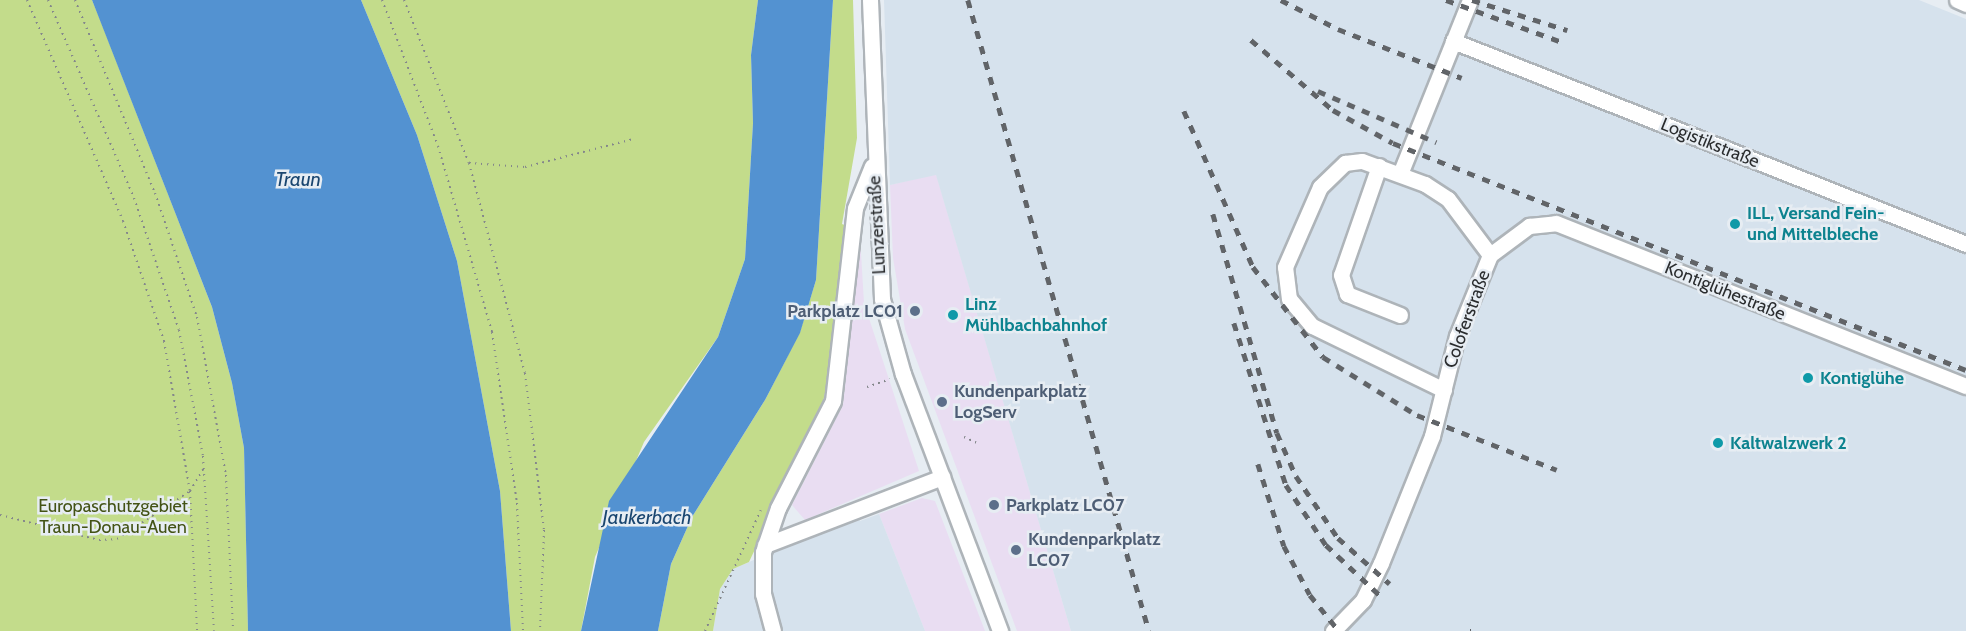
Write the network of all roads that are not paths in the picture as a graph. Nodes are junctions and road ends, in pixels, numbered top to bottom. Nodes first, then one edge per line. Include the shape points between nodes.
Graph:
1 (870, 0) edge
2 (1470, 0) edge
3 (1957, 0) edge
4 (1966, 4) edge
5 (1453, 41) junction
6 (874, 160) junction
7 (1379, 166) junction
8 (1400, 174) junction
9 (1966, 244) edge
10 (1490, 255) junction
11 (1400, 315) dead end
12 (1966, 386) edge
13 (1444, 390) junction
14 (942, 477) junction
15 (763, 552) junction
16 (773, 631) edge
17 (1000, 631) edge
18 (1333, 631) edge

1 - 6 street, Lunzerstraße
2 - 5 street
3 - 4 street
5 - 8 street
5 - 9 street, Logistikstraße
6 - 14 street, Lunzerstraße via 882,299
6 - 15 street via 855,208 832,401
7 - 8 street
7 - 11 street via 1341,275 1347,294
7 - 13 street via 1362,161 1331,172 1285,267 1284,283 1298,312 1312,326
8 - 10 street, Coloferstraße via 1448,200
10 - 12 street, Kontiglühestraße via 1528,226 1556,223
10 - 13 street, Coloferstraße via 1456,336
13 - 18 street, Coloferstraße via 1432,436 1376,574 1363,600
14 - 15 street
14 - 17 street, Lunzerstraße
15 - 16 street

